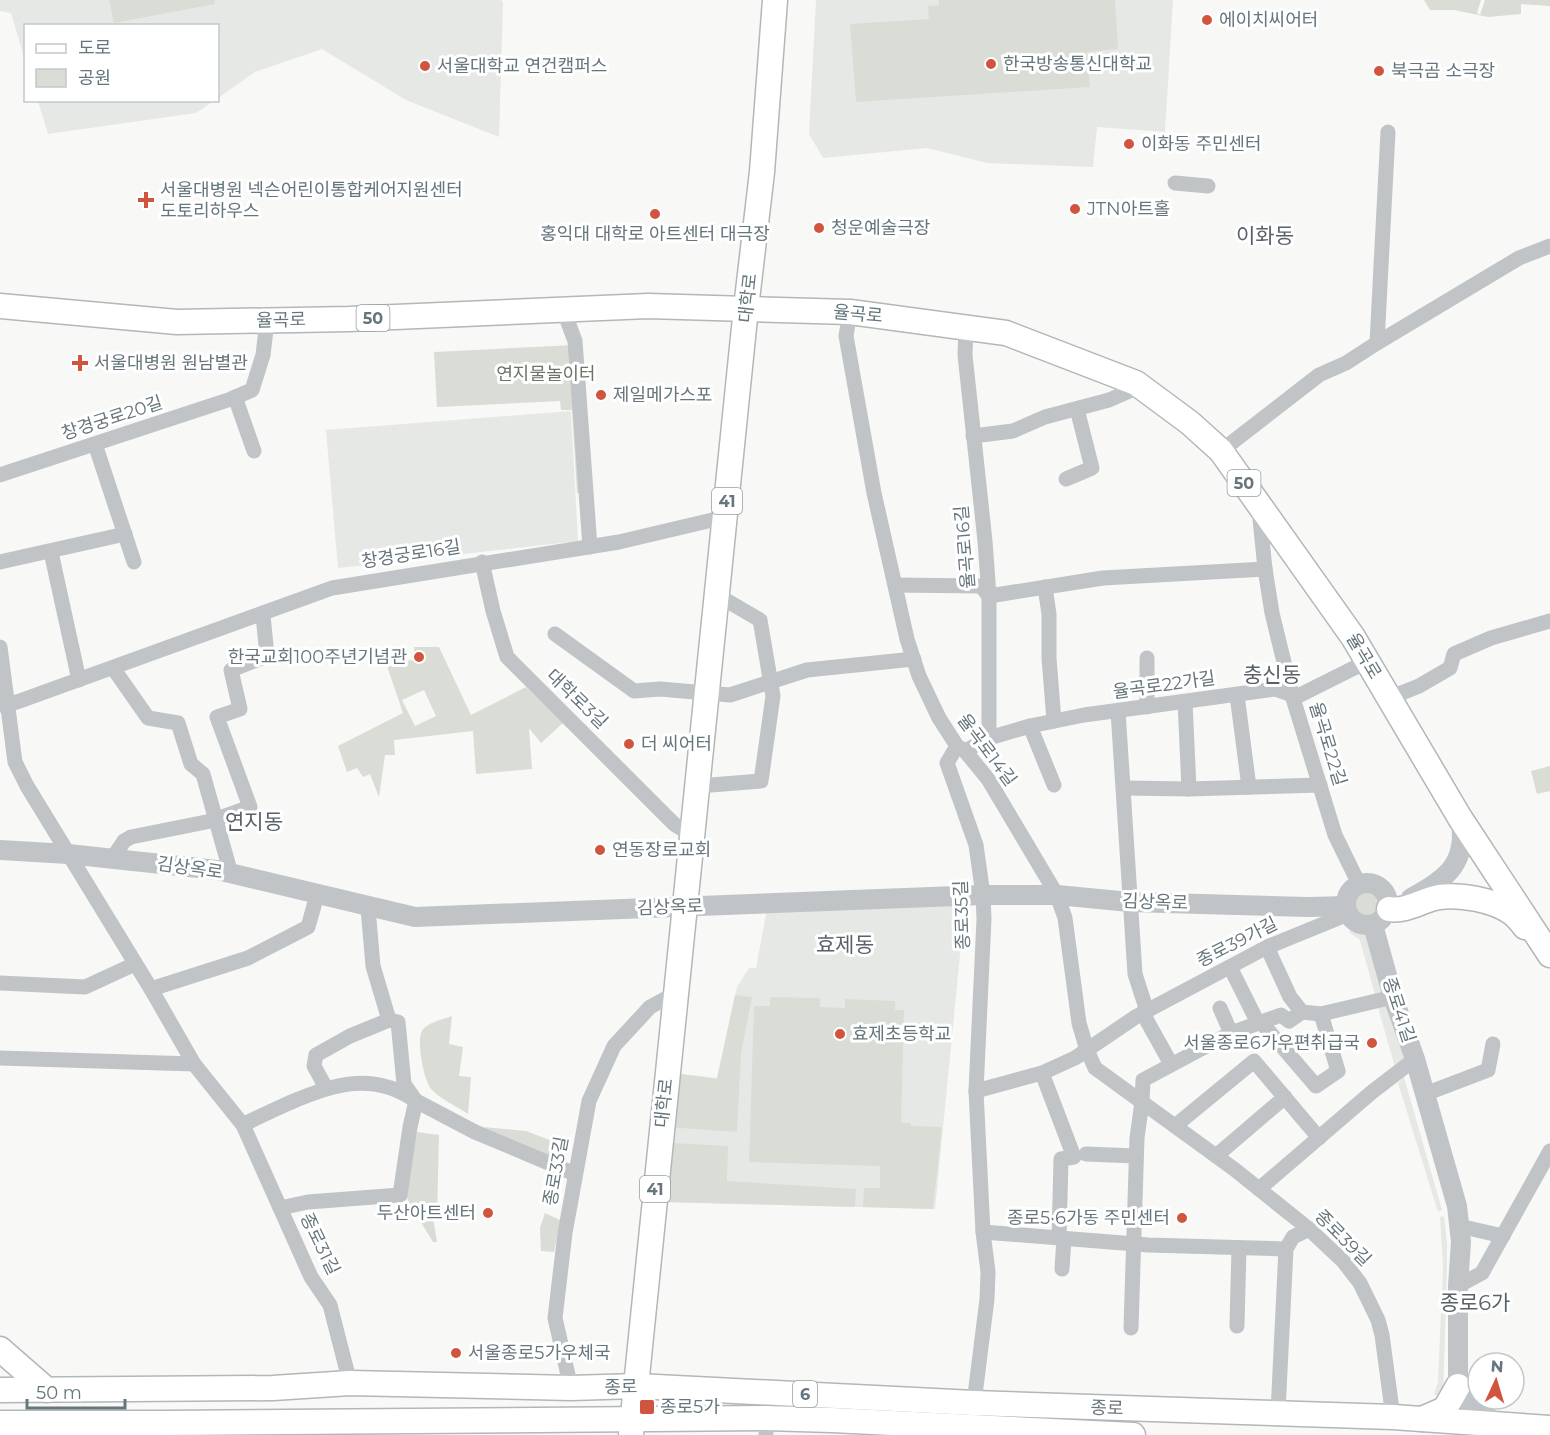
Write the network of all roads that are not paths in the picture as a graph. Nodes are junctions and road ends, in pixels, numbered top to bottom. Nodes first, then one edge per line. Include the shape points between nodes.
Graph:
1 (775, 0) edge
2 (1388, 132) dead end
3 (1175, 183) dead end
4 (1208, 186) dead end
5 (1550, 246) edge
6 (0, 306) edge
7 (746, 308) junction
8 (563, 309) junction
9 (850, 312) junction
10 (267, 321) junction
11 (966, 327) junction
12 (1377, 343) junction
13 (1141, 386) junction
14 (235, 397) junction
15 (1077, 409) junction
16 (973, 436) junction
17 (95, 444) junction
18 (254, 451) dead end
19 (1221, 451) junction
20 (0, 475) edge
21 (1066, 479) dead end
22 (1258, 504) junction
23 (725, 517) junction
24 (125, 534) junction
25 (590, 547) junction
26 (51, 552) junction
27 (0, 562) edge
28 (134, 562) dead end
29 (482, 562) junction
30 (1265, 568) junction
31 (895, 585) junction
32 (1045, 587) junction
33 (717, 595) junction
34 (989, 596) junction
35 (263, 615) junction
36 (1550, 621) edge
37 (555, 634) dead end
38 (0, 647) edge
39 (1147, 658) dead end
40 (914, 659) junction
41 (1368, 662) junction
42 (112, 668) junction
43 (79, 680) junction
44 (771, 682) junction
45 (707, 694) junction
46 (1237, 694) junction
47 (1292, 695) junction
48 (1389, 698) junction
49 (1185, 702) junction
50 (3, 704) edge
51 (1147, 707) junction
52 (1118, 711) junction
53 (1054, 721) junction
54 (1030, 726) junction
55 (989, 738) junction
56 (961, 748) junction
57 (1054, 785) dead end
58 (1320, 785) junction
59 (698, 786) junction
60 (1249, 787) junction
61 (1124, 788) junction
62 (1189, 789) junction
63 (215, 818) junction
64 (1460, 818) junction
65 (692, 835) junction
66 (0, 850) edge
67 (68, 854) junction
68 (112, 859) junction
69 (231, 874) junction
70 (1359, 884) junction
71 (983, 894) junction
72 (317, 895) junction
73 (1057, 895) junction
74 (1130, 902) junction
75 (685, 907) junction
76 (368, 908) junction
77 (1347, 910) junction
78 (1384, 912) junction
79 (1267, 947) junction
80 (1546, 949) edge
81 (135, 964) junction
82 (1230, 967) junction
83 (0, 983) edge
84 (151, 989) junction
85 (676, 993) junction
86 (1393, 997) junction
87 (1220, 1008) dead end
88 (1146, 1012) junction
89 (1302, 1012) junction
90 (1321, 1014) junction
91 (389, 1020) junction
92 (1260, 1023) junction
93 (1231, 1033) junction
94 (1493, 1044) dead end
95 (1087, 1050) junction
96 (0, 1058) edge
97 (1415, 1059) junction
98 (194, 1064) junction
99 (1170, 1064) junction
100 (1042, 1073) junction
101 (326, 1088) junction
102 (976, 1091) junction
103 (1425, 1094) junction
104 (1285, 1096) junction
105 (416, 1101) junction
106 (1142, 1102) junction
107 (243, 1125) junction
108 (1175, 1126) junction
109 (1319, 1138) junction
110 (1550, 1151) edge
111 (1086, 1154) dead end
112 (1136, 1156) junction
113 (1216, 1156) junction
114 (575, 1174) junction
115 (1259, 1189) junction
116 (280, 1208) junction
117 (1460, 1226) junction
118 (1309, 1229) junction
119 (983, 1232) junction
120 (1503, 1236) junction
121 (1062, 1238) junction
122 (1133, 1243) junction
123 (1239, 1248) junction
124 (1286, 1249) junction
125 (1062, 1269) dead end
126 (1458, 1286) junction
127 (1237, 1326) dead end
128 (1131, 1328) dead end
129 (0, 1350) edge
130 (351, 1383) junction
131 (637, 1386) junction
132 (1458, 1386) junction
133 (572, 1388) junction
134 (0, 1390) edge
135 (46, 1390) junction
136 (974, 1403) junction
137 (1278, 1412) junction
138 (1393, 1417) junction
139 (1422, 1419) junction
140 (0, 1423) edge
141 (1496, 1423) junction
142 (766, 1427) edge
143 (0, 1428) edge
144 (632, 1428) edge
145 (1550, 1428) edge
146 (966, 1431) edge
147 (6, 1435) edge
148 (1133, 1435) edge

1 - 7 main road, 대학로 / 41 via 762,172
2 - 12 street
3 - 4 street
5 - 12 street via 1519,258
6 - 10 main road, 율곡로 / 50 via 177,322
7 - 8 main road, 율곡로 / 50
7 - 9 main road, 율곡로 / 50
7 - 23 main road, 대학로 / 41
8 - 10 main road, 율곡로 / 50
8 - 25 street via 575,341
9 - 11 main road, 율곡로 / 50
9 - 31 street, 율곡로14길 via 846,336
10 - 14 street, 창경궁로20길 via 263,355 252,390
11 - 13 main road, 율곡로 / 50 via 1006,333
11 - 16 street, 율곡로16길 via 964,355
12 - 19 street via 1319,375
13 - 15 street
13 - 19 main road, 율곡로 / 50
14 - 17 street, 창경궁로20길
14 - 18 street
15 - 16 street via 1013,431
15 - 21 street via 1092,468
16 - 34 street, 율곡로16길
17 - 20 street, 창경궁로20길
17 - 24 street
19 - 22 main road, 율곡로 / 50
22 - 30 street, 율곡로22길
22 - 41 main road, 율곡로 / 50
23 - 25 street, 창경궁로16길
23 - 33 main road, 대학로 / 41
24 - 26 street
24 - 28 street
25 - 29 street, 창경궁로16길
26 - 27 street
26 - 43 street
29 - 35 street, 창경궁로16길 via 332,588
29 - 65 street, 대학로3길 via 507,657 674,824
30 - 32 street via 1102,578
30 - 47 street, 율곡로22길
31 - 34 street via 981,586
31 - 40 street, 율곡로14길
32 - 34 street
32 - 53 street
33 - 44 street via 760,620
33 - 45 main road, 대학로 / 41
34 - 55 street, 율곡로16길
35 - 42 street, 창경궁로16길
35 - 63 street via 267,656 231,670 240,709 217,717 250,807
36 - 48 street via 1491,638 1454,654 1450,668
37 - 45 street via 634,691 660,689
38 - 50 street
39 - 51 street
40 - 44 street via 807,670
40 - 56 street, 율곡로14길 via 939,718
41 - 47 street, 율곡로22가길 via 1300,695
41 - 48 main road, 율곡로 / 50
42 - 43 street, 창경궁로16길
42 - 63 street via 148,718 178,723 190,764 203,774
43 - 50 street, 창경궁로16길
44 - 45 street via 730,695
44 - 59 street via 773,696 761,781
45 - 59 main road, 대학로 / 41
46 - 47 street, 율곡로22가길 via 1275,688
46 - 49 street, 율곡로22가길
46 - 60 street
47 - 58 street, 율곡로22길
48 - 64 main road, 율곡로 / 50
49 - 51 street, 율곡로22가길
49 - 62 street
50 - 67 street via 15,762
51 - 52 street, 율곡로22가길
52 - 53 street, 율곡로22가길
52 - 61 street
53 - 54 street, 율곡로22가길
54 - 55 street, 율곡로22가길
54 - 57 street
55 - 56 street
56 - 71 street, 종로35길 via 947,764 976,845
56 - 73 street, 율곡로14길 via 988,778
58 - 60 street
58 - 70 street, 율곡로22길 via 1335,835
59 - 65 main road, 대학로 / 41
60 - 62 street
61 - 62 street
61 - 74 street
63 - 68 street via 131,837
63 - 69 street
64 - 78 street via 1463,833 1456,866 1426,890
64 - 80 main road, 율곡로 / 50
65 - 75 main road, 대학로 / 41
66 - 67 street, 김상옥로 via 12,855 55,858
67 - 68 street, 김상옥로
67 - 81 street, 종로31길
68 - 69 street, 김상옥로
69 - 72 street, 김상옥로
70 - 77 street via 1346,898
70 - 78 street via 1380,887 1386,895
71 - 73 street, 김상옥로
71 - 75 street, 김상옥로
71 - 102 street, 종로35길
72 - 76 street, 김상옥로
72 - 84 street via 308,927 248,958
73 - 74 street, 김상옥로
73 - 95 street, 종로39길 via 1065,918 1079,1023
74 - 77 street, 김상옥로
74 - 88 street via 1135,974
75 - 76 street, 김상옥로 via 415,917
75 - 85 main road, 대학로 / 41
76 - 91 street via 373,966
77 - 78 street via 1355,922 1366,926
77 - 79 street, 종로39가길
78 - 80 main road via 1439,897 1488,902 1511,912
78 - 86 street, 종로41길
79 - 82 street, 종로39가길
79 - 89 street via 1290,997
81 - 83 street via 85,987
81 - 84 street, 종로31길
82 - 88 street, 종로39가길
82 - 92 street
84 - 98 street, 종로31길
85 - 114 street, 종로33길 via 650,1007 614,1046 589,1101
85 - 131 main road, 대학로 / 41
86 - 90 street
86 - 97 street, 종로41길
87 - 93 street
88 - 95 street, 종로39가길
88 - 99 street
89 - 90 street
89 - 92 street via 1289,1021 1281,1015
90 - 92 street via 1338,1071 1316,1086
91 - 101 street via 316,1055 314,1066
91 - 105 street via 398,1022 404,1083
92 - 93 street
93 - 99 street
94 - 103 street via 1488,1070
95 - 100 street
95 - 106 street, 종로39길 via 1095,1068
96 - 98 street
97 - 103 street, 종로41길
97 - 109 street
98 - 107 street, 종로31길
99 - 106 street via 1143,1080
100 - 102 street
100 - 121 street via 1074,1157 1061,1160
101 - 105 street via 349,1082 375,1084 393,1088
101 - 107 street
102 - 119 street, 종로35길
103 - 117 street, 종로41길
104 - 108 street via 1254,1060
104 - 109 street
104 - 113 street
105 - 114 street via 475,1132
105 - 116 street via 400,1196 308,1202
106 - 108 street, 종로39길
106 - 112 street
107 - 116 street, 종로31길
108 - 113 street, 종로39길
109 - 115 street
110 - 120 street
111 - 112 street
112 - 122 street
113 - 115 street, 종로39길
114 - 133 street, 종로33길 via 555,1318
115 - 118 street, 종로39길
116 - 130 street, 종로31길 via 311,1277 330,1305
117 - 120 street
117 - 126 street, 종로41길
118 - 124 street via 1293,1238
118 - 138 street, 종로39길 via 1360,1283 1378,1320
119 - 121 street
119 - 136 street, 종로35길 via 987,1299
120 - 126 street via 1482,1273
121 - 122 street
121 - 125 street
122 - 123 street
122 - 128 street
123 - 124 street
123 - 127 street
124 - 137 street
126 - 132 street, 종로41길
129 - 135 main road
130 - 133 main road, 종로 / 6
130 - 135 main road, 종로 / 6 via 273,1388
131 - 133 main road, 종로 / 6
131 - 136 main road, 종로 / 6
131 - 144 main road, 대학로 / 41
132 - 139 main road via 1446,1409
132 - 141 street via 1471,1405
134 - 135 main road, 종로 / 6
136 - 137 main road, 종로 / 6
137 - 138 main road, 종로 / 6
138 - 139 main road, 종로 / 6
139 - 141 main road, 종로 / 6
140 - 144 main road, 종로 / 6
141 - 145 main road, 종로 / 6
142 - 144 main road, 종로 / 6
142 - 146 main road, 종로 / 6 via 832,1419
143 - 147 main road
146 - 148 main road, 종로 / 6

